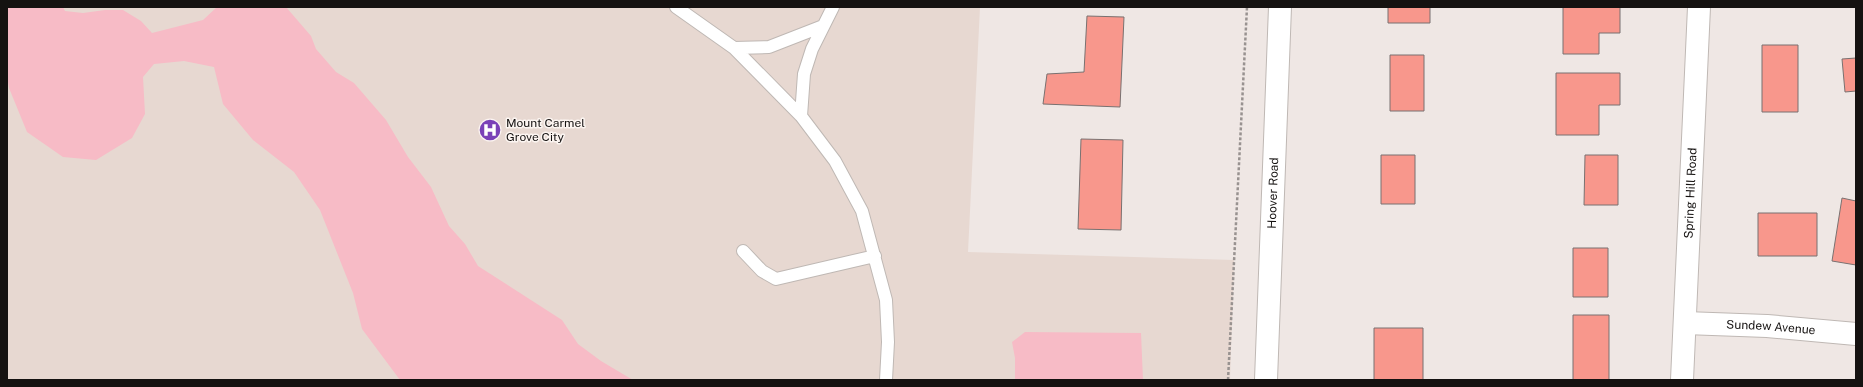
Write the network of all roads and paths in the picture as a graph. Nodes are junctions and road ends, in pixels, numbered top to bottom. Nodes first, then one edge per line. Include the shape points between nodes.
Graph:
1 (676, 7) edge
2 (833, 7) edge
3 (1247, 7) edge
4 (1280, 7) edge
5 (1699, 7) edge
6 (822, 26) junction
7 (734, 48) junction
8 (801, 116) junction
9 (743, 251) dead end
10 (875, 256) junction
11 (1685, 323) junction
12 (1856, 334) edge
13 (886, 380) edge
14 (1228, 380) edge
15 (1266, 380) edge
16 (1682, 380) edge

1 - 7 lane
2 - 6 lane
3 - 14 path
4 - 15 street, Hoover Road
5 - 11 street, Spring Hill Road
6 - 7 lane via 769,47
6 - 8 lane via 804,74
7 - 8 lane
8 - 10 lane via 835,161 862,211
9 - 10 lane via 762,271 776,279
10 - 13 lane via 886,300
11 - 12 street, Sundew Avenue via 1767,326
11 - 16 street, Spring Hill Road

